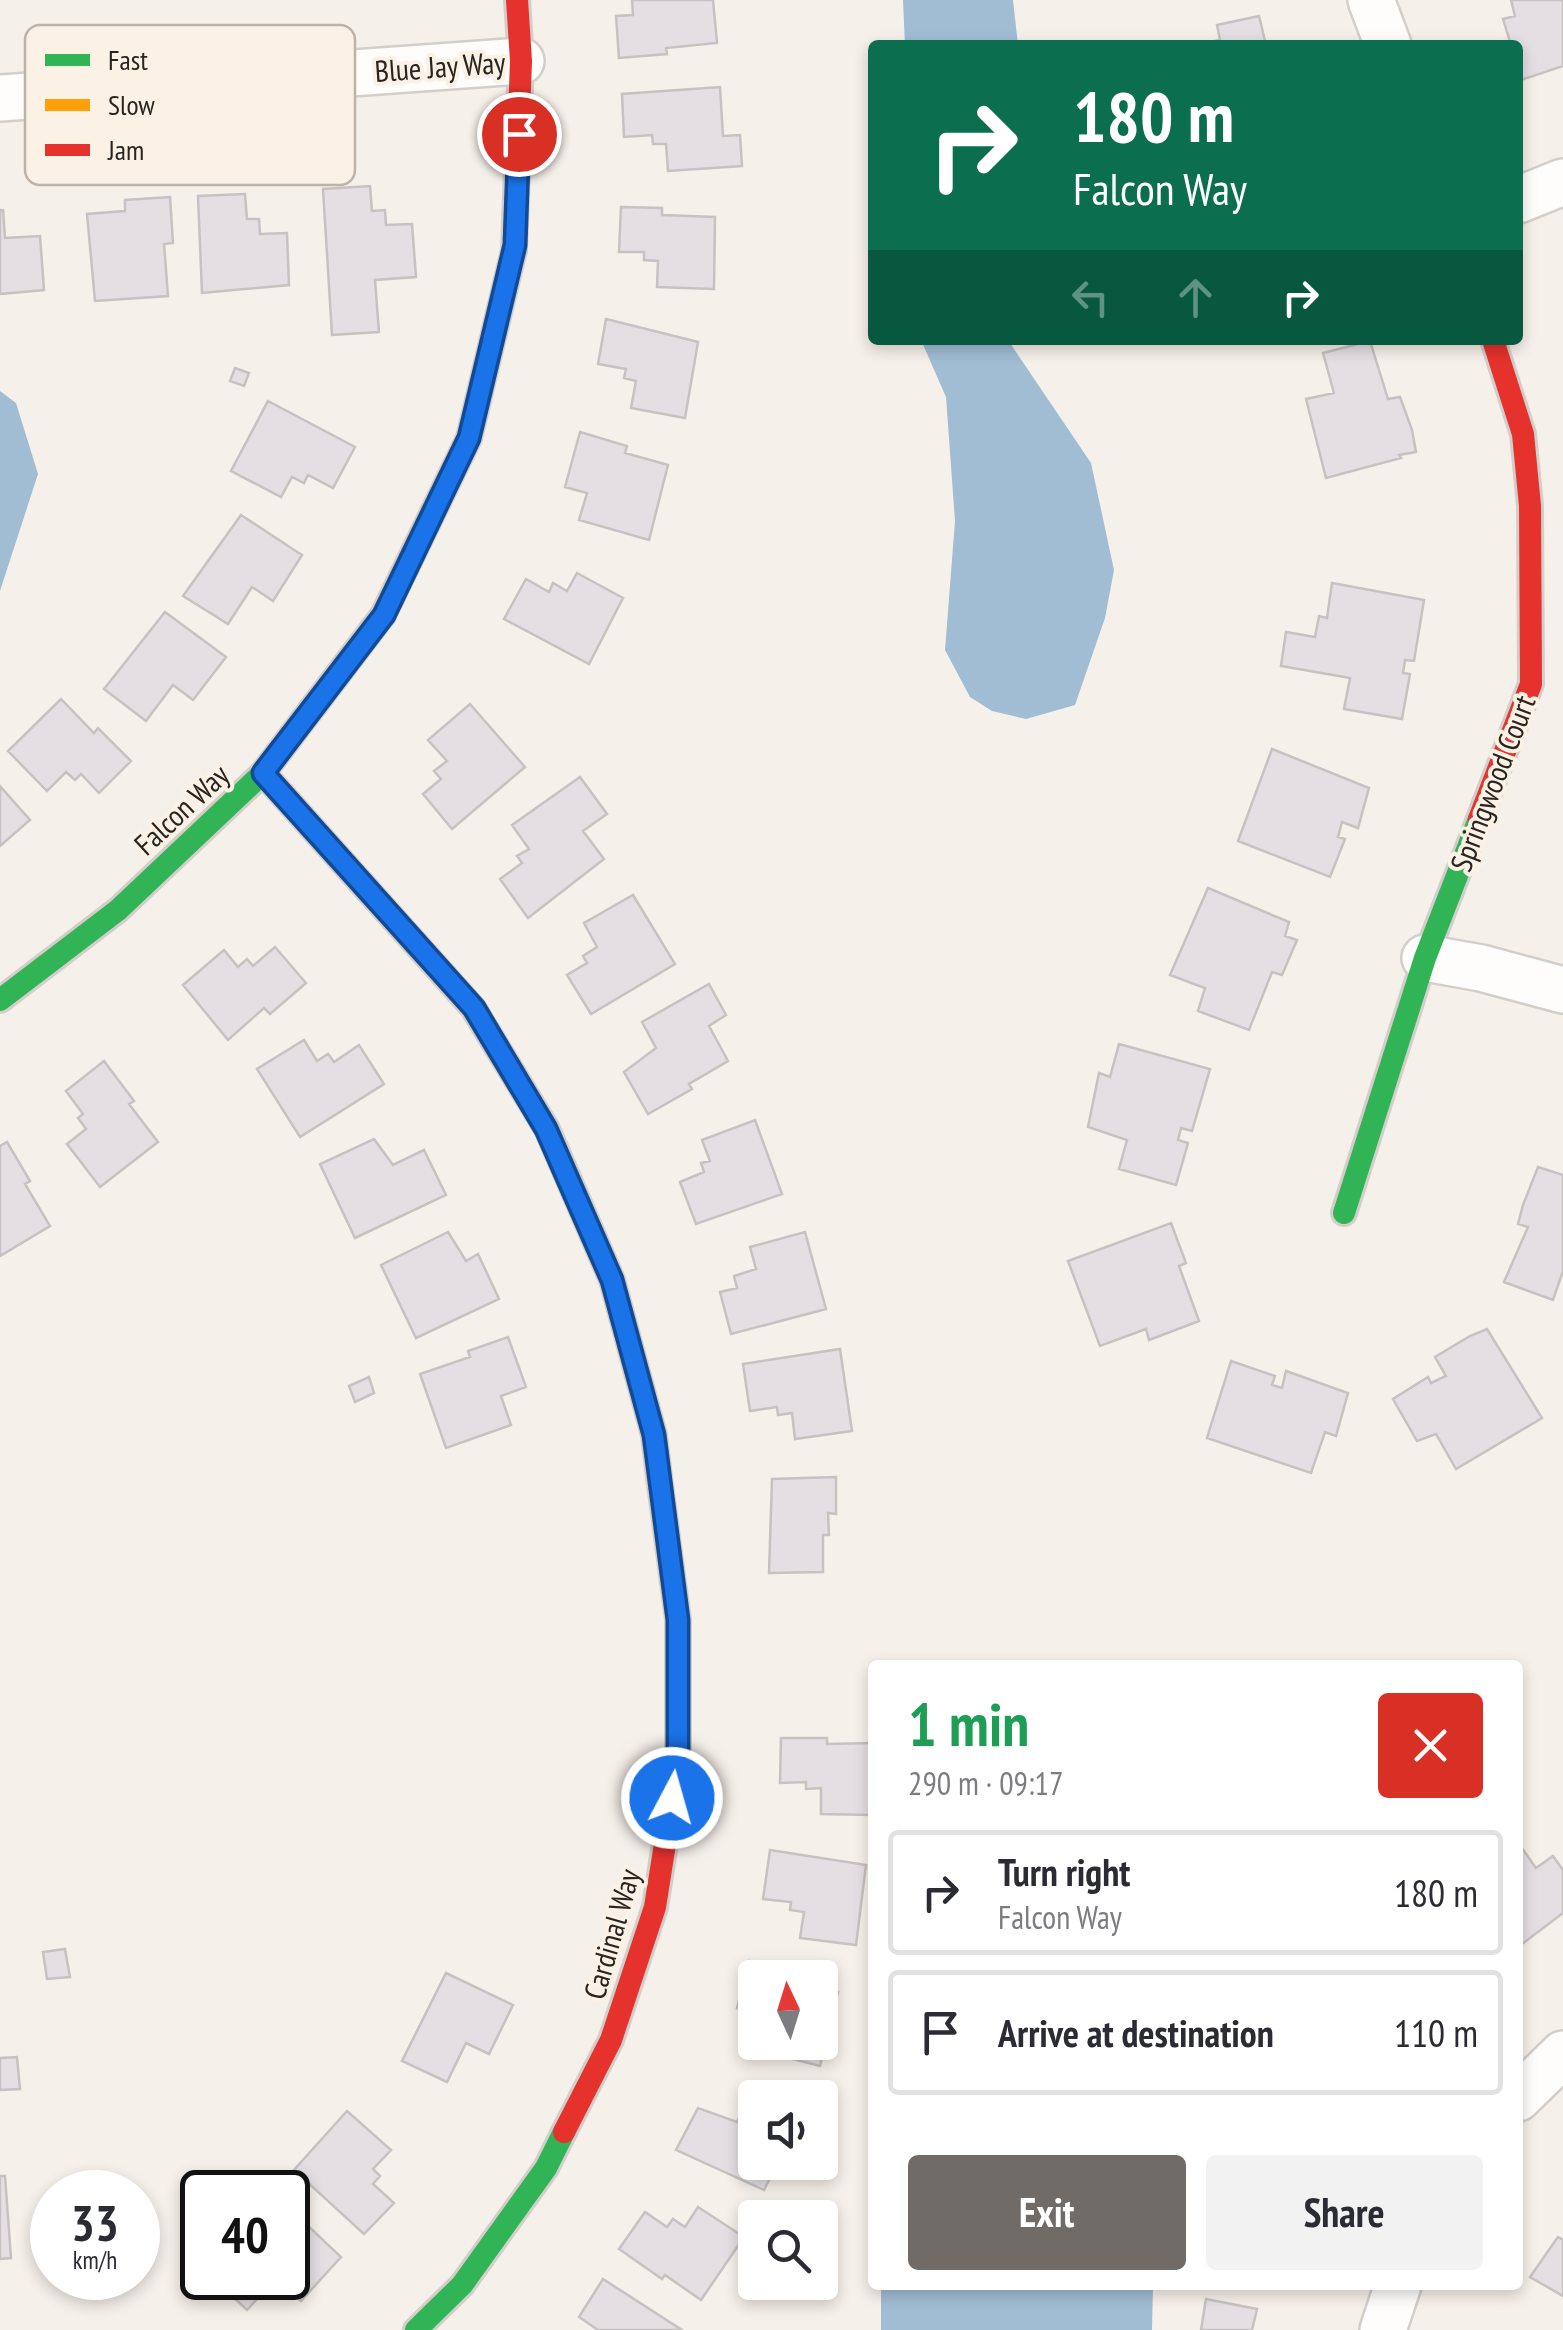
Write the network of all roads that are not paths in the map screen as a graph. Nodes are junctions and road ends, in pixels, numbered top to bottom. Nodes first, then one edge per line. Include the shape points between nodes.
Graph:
1 (517, 0) edge
2 (1371, 0) edge
3 (1386, 40) edge
4 (521, 60) junction
5 (355, 72) edge
6 (25, 96) edge
7 (0, 98) edge
8 (1563, 182) edge
9 (1523, 198) edge
10 (1495, 345) edge
11 (263, 773) junction
12 (1424, 958) junction
13 (1563, 990) edge
14 (0, 1000) edge
15 (1344, 1213) dead end
16 (1563, 2054) edge
17 (1523, 2093) edge
18 (1396, 2290) edge
19 (416, 2330) edge
20 (1383, 2330) edge

1 - 4 street, Falcon Way
2 - 3 street
4 - 5 street, Blue Jay Way
4 - 11 street, Falcon Way via 515,245 469,438 384,615
6 - 7 street, Blue Jay Way
8 - 9 street
10 - 12 street, Springwood Court via 1522,434 1530,506 1530,684
11 - 14 street, Falcon Way via 118,910
11 - 19 street, Cardinal Way via 474,1008 546,1129 612,1280 654,1435 678,1620 678,1762 656,1907 611,2040 546,2168 462,2284
12 - 13 street
12 - 15 street, Springwood Court
16 - 17 street
18 - 20 street

